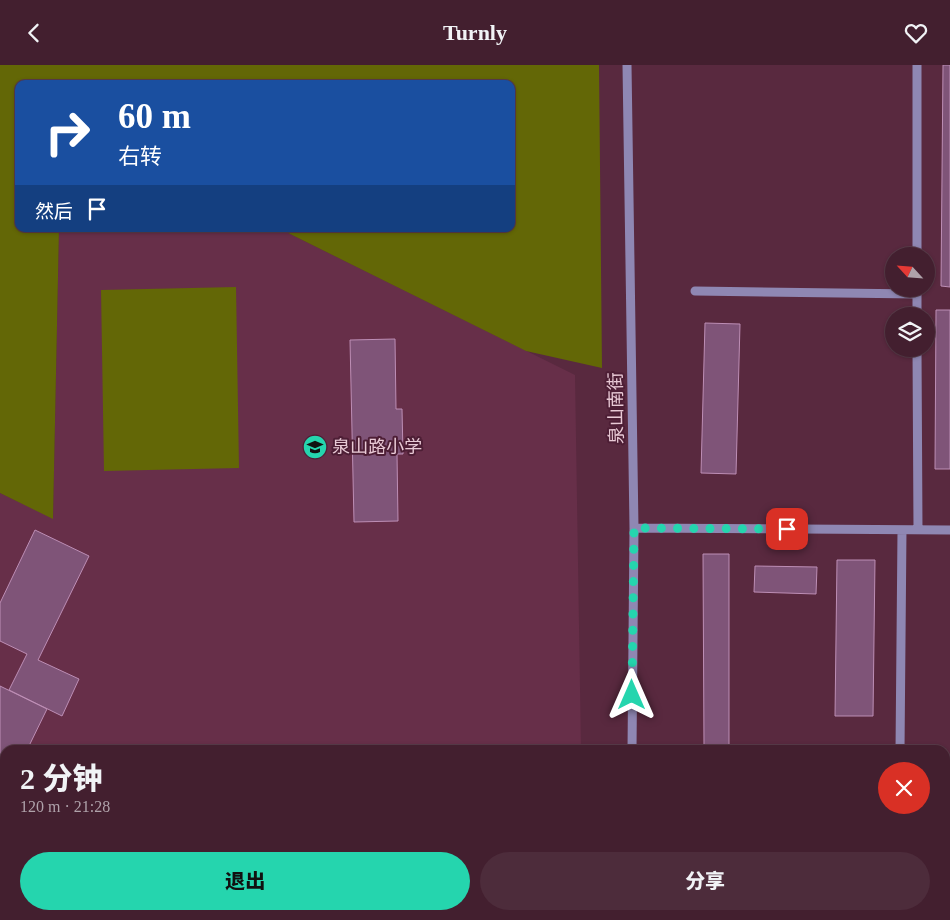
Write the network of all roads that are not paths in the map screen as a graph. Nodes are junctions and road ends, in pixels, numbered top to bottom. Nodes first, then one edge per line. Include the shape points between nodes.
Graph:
1 (627, 65) edge
2 (917, 65) edge
3 (917, 247) edge
4 (695, 291) dead end
5 (885, 291) edge
6 (917, 357) edge
7 (634, 528) junction
8 (902, 530) junction
9 (918, 530) junction
10 (950, 530) edge
11 (632, 745) edge
12 (900, 745) edge

1 - 7 street, 泉山南街
2 - 3 street
4 - 5 street
6 - 9 street
7 - 8 street
7 - 11 street, 泉山南街
8 - 9 street
8 - 12 street
9 - 10 street

